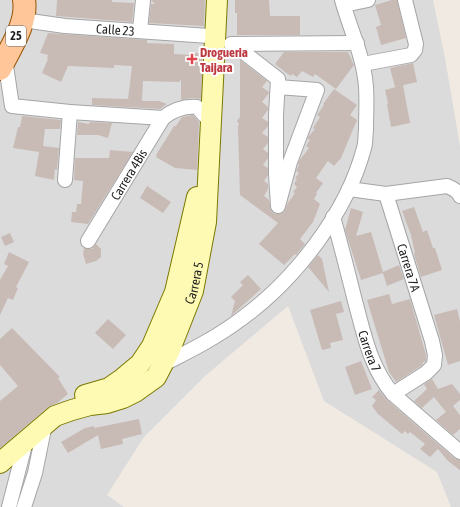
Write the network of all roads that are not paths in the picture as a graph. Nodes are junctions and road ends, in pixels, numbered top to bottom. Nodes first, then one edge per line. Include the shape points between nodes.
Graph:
1 (143, 0) edge
2 (210, 0) edge
3 (217, 0) edge
4 (368, 0) edge
5 (405, 0) edge
6 (343, 2) edge
7 (23, 10) edge
8 (140, 30) junction
9 (219, 41) junction
10 (357, 43) junction
11 (3, 64) edge
12 (363, 64) junction
13 (278, 87) junction
14 (70, 112) junction
15 (168, 114) junction
16 (205, 116) junction
17 (65, 180) dead end
18 (349, 189) junction
19 (456, 192) edge
20 (386, 194) junction
21 (333, 217) junction
22 (88, 241) dead end
23 (162, 365) junction
24 (393, 394) junction
25 (45, 424) junction
26 (26, 441) junction
27 (460, 452) edge
28 (0, 453) edge
29 (0, 463) edge
30 (9, 507) edge
31 (24, 507) edge

1 - 8 street
2 - 9 street, Carrera 5
3 - 9 street, Carrera 5
4 - 6 street
5 - 12 street via 416,44 415,50 411,55
6 - 10 street
7 - 8 street, Calle 23 via 65,26
7 - 11 main road, 25
8 - 9 street, Calle 23
9 - 10 street, Calle 23
9 - 13 street via 278,79
9 - 16 street, Carrera 5
9 - 23 street, Carrera 5 via 206,222 193,291
10 - 12 street
11 - 14 street via 12,106
12 - 18 street via 366,88 365,147
13 - 13 street via 276,114 278,206 290,162 317,90
14 - 15 street
14 - 17 street
15 - 16 street via 188,107 197,107
15 - 22 street, Carrera 4Bis
16 - 28 street, Carrera 5 via 196,206 175,292 152,346 140,364 122,379 109,388 66,401
18 - 20 street
18 - 21 street
19 - 20 street via 441,186
20 - 24 street, Carrera 7A via 435,355 434,365 426,373
21 - 23 street via 307,255 276,289 235,323 203,344
21 - 24 street, Carrera 7 via 376,369
23 - 25 street, Carrera 5 via 156,377 135,392 107,403 90,405 55,416
24 - 27 street, Carrera 7
25 - 26 street, Carrera 5
25 - 31 street
26 - 29 street, Carrera 5
26 - 30 street

